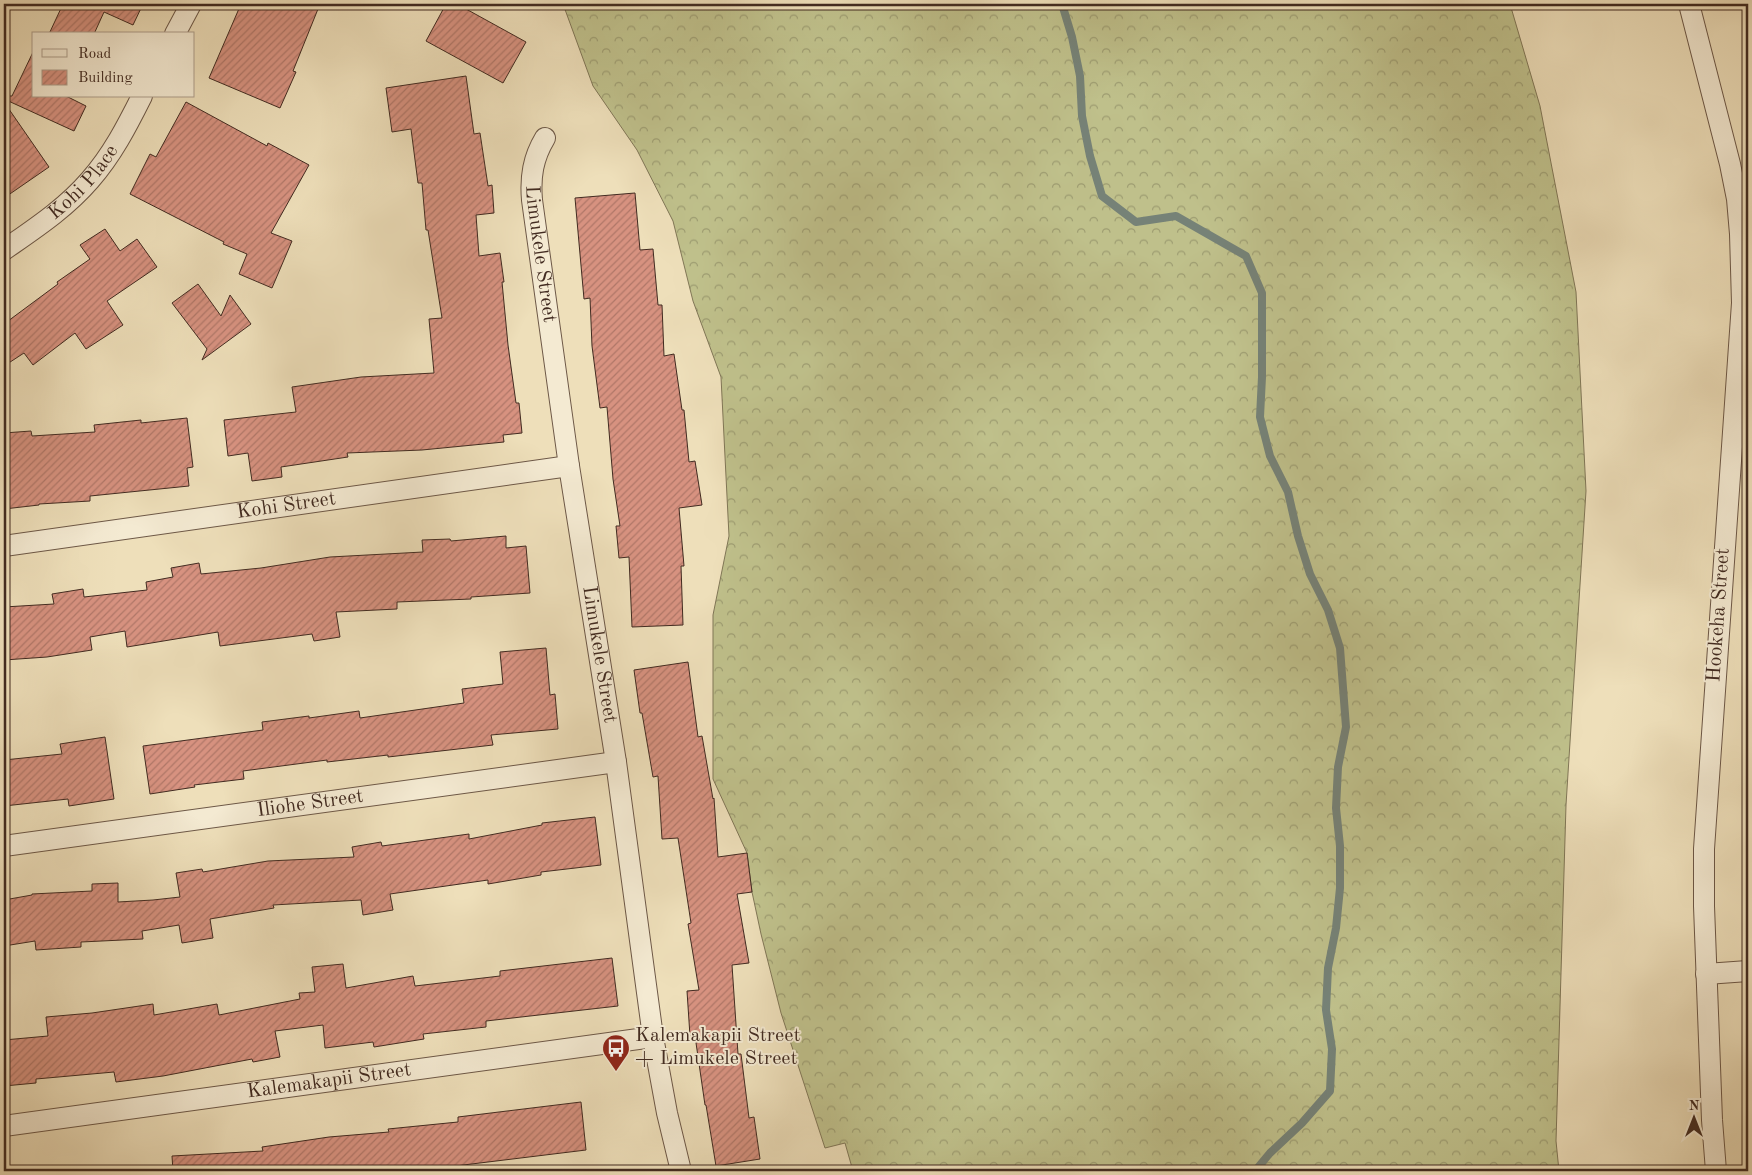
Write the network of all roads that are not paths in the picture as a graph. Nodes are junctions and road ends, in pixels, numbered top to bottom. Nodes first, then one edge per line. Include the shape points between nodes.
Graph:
1 (191, 4) edge
2 (1690, 4) edge
3 (176, 32) edge
4 (141, 98) edge
5 (545, 138) dead end
6 (4, 250) edge
7 (1745, 304) edge
8 (569, 466) junction
9 (4, 546) edge
10 (616, 762) junction
11 (4, 846) edge
12 (1748, 971) edge
13 (1706, 974) junction
14 (653, 1037) junction
15 (4, 1126) edge
16 (681, 1171) edge
17 (1716, 1171) edge

1 - 3 street
2 - 7 street, Hookeha Street via 1737,199
4 - 6 street, Kohi Place via 110,155 89,181 67,204
5 - 8 street, Limukele Street via 534,163 531,191
7 - 13 street, Hookeha Street via 1707,792 1704,849
8 - 9 street, Kohi Street
8 - 10 street, Limukele Street
10 - 11 street, Iliohe Street
10 - 14 street, Limukele Street
12 - 13 street
13 - 17 street, Hookeha Street
14 - 15 street, Kalemakapii Street
14 - 16 street, Limukele Street

